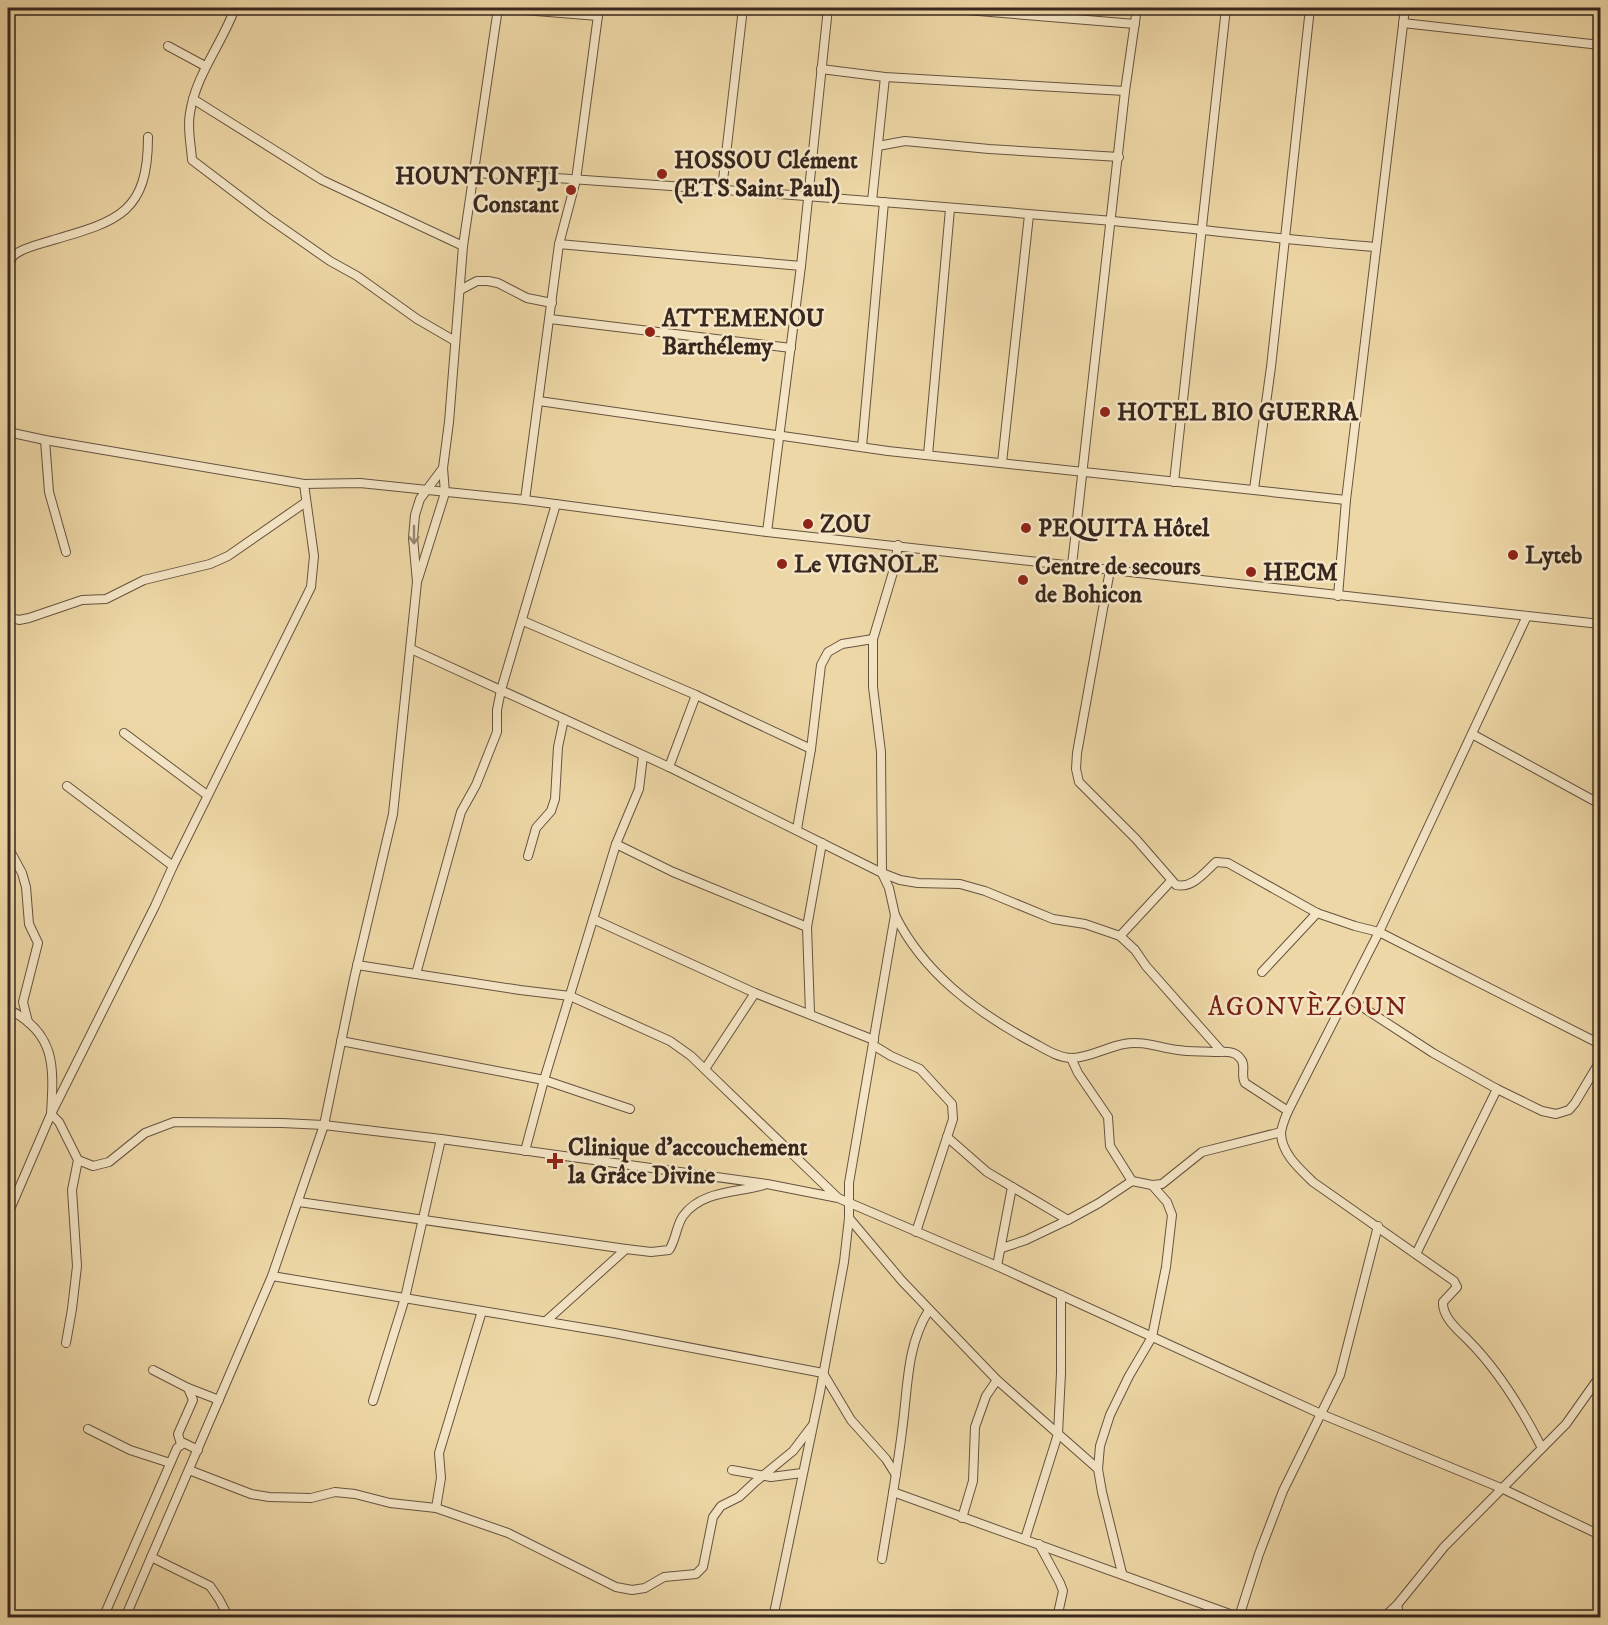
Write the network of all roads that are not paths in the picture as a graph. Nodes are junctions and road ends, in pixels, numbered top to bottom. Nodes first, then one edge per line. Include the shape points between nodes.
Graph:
1 (235, 8) edge
2 (742, 8) edge
3 (828, 8) edge
4 (942, 8) edge
5 (1137, 8) edge
6 (1226, 8) edge
7 (1310, 8) edge
8 (1405, 8) edge
9 (598, 12) edge
10 (1403, 23) junction
11 (1135, 24) junction
12 (1600, 45) edge
13 (168, 46) dead end
14 (205, 66) junction
15 (821, 69) junction
16 (885, 77) junction
17 (1125, 92) junction
18 (193, 99) junction
19 (148, 137) dead end
20 (878, 146) junction
21 (1119, 157) junction
22 (474, 173) junction
23 (576, 180) junction
24 (722, 189) junction
25 (810, 197) junction
26 (872, 201) junction
27 (884, 202) junction
28 (950, 209) junction
29 (1029, 215) junction
30 (1112, 221) junction
31 (1202, 230) junction
32 (1284, 240) junction
33 (559, 244) junction
34 (463, 246) junction
35 (1375, 247) junction
36 (9, 257) edge
37 (801, 266) junction
38 (8, 272) edge
39 (460, 290) junction
40 (552, 303) junction
41 (550, 319) junction
42 (455, 341) junction
43 (791, 348) junction
44 (539, 401) junction
45 (8, 432) edge
46 (780, 436) junction
47 (45, 440) junction
48 (862, 447) junction
49 (928, 455) junction
50 (1002, 463) junction
51 (443, 468) junction
52 (1083, 473) junction
53 (1174, 482) junction
54 (304, 484) junction
55 (1254, 489) junction
56 (426, 490) junction
57 (445, 493) junction
58 (525, 500) junction
59 (1346, 500) junction
60 (306, 502) junction
61 (556, 504) junction
62 (767, 531) junction
63 (898, 545) junction
64 (66, 552) dead end
65 (1072, 565) junction
66 (1110, 570) junction
67 (417, 582) junction
68 (1338, 596) junction
69 (1527, 616) junction
70 (8, 617) edge
71 (523, 621) junction
72 (1600, 624) edge
73 (873, 639) junction
74 (411, 649) junction
75 (501, 690) junction
76 (696, 695) junction
77 (564, 718) junction
78 (124, 734) dead end
79 (1472, 734) junction
80 (811, 749) junction
81 (643, 756) junction
82 (669, 767) junction
83 (68, 786) dead end
84 (207, 795) junction
85 (1600, 804) edge
86 (797, 829) junction
87 (822, 843) junction
88 (615, 844) junction
89 (8, 847) edge
90 (528, 856) dead end
91 (173, 866) junction
92 (882, 873) junction
93 (1171, 881) junction
94 (1317, 913) junction
95 (895, 915) junction
96 (593, 920) junction
97 (807, 927) junction
98 (1379, 932) junction
99 (1120, 936) junction
100 (357, 965) junction
101 (1262, 972) dead end
102 (416, 974) junction
103 (755, 993) junction
104 (570, 996) junction
105 (1347, 997) junction
106 (8, 1008) edge
107 (810, 1013) junction
108 (28, 1022) junction
109 (341, 1041) junction
110 (874, 1042) junction
111 (1600, 1044) edge
112 (1222, 1052) junction
113 (1071, 1058) junction
114 (1600, 1061) edge
115 (705, 1069) junction
116 (544, 1080) junction
117 (1497, 1089) junction
118 (630, 1109) dead end
119 (1288, 1111) junction
120 (51, 1113) junction
121 (324, 1125) junction
122 (1281, 1132) junction
123 (947, 1137) junction
124 (441, 1139) junction
125 (525, 1151) junction
126 (78, 1160) junction
127 (1131, 1181) junction
128 (767, 1184) junction
129 (1152, 1185) junction
130 (1012, 1187) junction
131 (838, 1198) junction
132 (848, 1201) junction
133 (299, 1202) junction
134 (8, 1214) edge
135 (849, 1218) junction
136 (1068, 1220) junction
137 (424, 1221) junction
138 (1378, 1226) junction
139 (916, 1232) junction
140 (1002, 1248) junction
141 (626, 1249) junction
142 (1416, 1254) junction
143 (997, 1266) junction
144 (272, 1276) junction
145 (1061, 1295) junction
146 (405, 1298) junction
147 (929, 1310) junction
148 (482, 1311) junction
149 (546, 1321) junction
150 (1152, 1336) junction
151 (66, 1343) dead end
152 (153, 1370) dead end
153 (823, 1373) junction
154 (1600, 1376) edge
155 (996, 1380) junction
156 (188, 1389) junction
157 (219, 1400) junction
158 (373, 1401) dead end
159 (1321, 1414) junction
160 (813, 1424) junction
161 (88, 1429) dead end
162 (1058, 1434) junction
163 (181, 1444) junction
164 (1542, 1448) junction
165 (198, 1450) junction
166 (170, 1463) junction
167 (1098, 1469) junction
168 (189, 1470) junction
169 (732, 1470) dead end
170 (802, 1473) junction
171 (896, 1475) junction
172 (762, 1477) junction
173 (1502, 1488) junction
174 (893, 1492) junction
175 (436, 1508) junction
176 (962, 1518) junction
177 (1600, 1535) edge
178 (1025, 1539) junction
179 (1039, 1544) junction
180 (151, 1557) junction
181 (882, 1559) dead end
182 (1122, 1573) junction
183 (1397, 1605) junction
184 (8, 1615) edge
185 (14, 1617) edge
186 (103, 1617) edge
187 (125, 1617) edge
188 (230, 1617) edge
189 (773, 1617) edge
190 (1057, 1617) edge
191 (1240, 1617) edge
192 (1383, 1617) edge
193 (1400, 1617) edge

1 - 14 street via 226,33
2 - 24 street
3 - 15 street
4 - 11 street
5 - 11 street
6 - 31 street
7 - 32 street
8 - 10 street
9 - 22 street via 498,8
9 - 23 street
10 - 12 street
10 - 35 street
11 - 17 street
13 - 14 street
14 - 18 street
15 - 16 street
15 - 25 street
16 - 17 street
16 - 20 street
17 - 21 street
18 - 34 street via 322,180
18 - 42 street via 189,126 192,159 330,261
19 - 36 street via 144,181 122,213 108,223
20 - 21 street via 905,141
20 - 26 street
21 - 30 street
22 - 23 street
22 - 34 street
23 - 24 street
23 - 33 street
24 - 25 street
25 - 26 street
25 - 37 street
26 - 27 street
27 - 28 street
27 - 48 street
28 - 29 street
28 - 49 street
29 - 30 street
29 - 50 street
30 - 31 street
30 - 52 street
31 - 32 street
31 - 53 street
32 - 35 street
32 - 55 street
33 - 37 street
33 - 40 street
34 - 39 street
35 - 59 street
36 - 38 street
37 - 43 street
39 - 40 street via 477,281 488,281 527,298
39 - 42 street
40 - 41 street
41 - 43 street
41 - 44 street
42 - 51 street
43 - 46 street
44 - 46 street
44 - 58 street
45 - 47 street
46 - 48 street
46 - 62 street
47 - 54 street
47 - 64 street via 49,492
48 - 49 street
49 - 50 street
50 - 52 street
51 - 56 street
51 - 57 street
52 - 53 street
52 - 65 street
53 - 55 street
54 - 56 street via 360,483
54 - 60 street
55 - 59 street
56 - 57 street
56 -> 67 street via 415,515
57 - 58 street
57 - 67 street
58 - 61 street
59 - 68 street
60 - 70 street via 228,556 210,564 144,580 106,599 82,600 19,620
60 - 84 street via 314,556 310,587
61 - 62 street
61 - 71 street
62 - 63 street
63 - 65 street
63 - 73 street
65 - 66 street
66 - 68 street
66 - 93 street via 1076,769 1085,790 1136,839
67 - 74 street
68 - 69 street
69 - 72 street
69 - 79 street
71 - 75 street
71 - 76 street
73 - 80 street via 842,644 824,657
73 - 92 street via 873,687 882,752
74 - 75 street
74 - 100 street via 393,814
75 - 77 street
75 - 102 street via 497,732 461,812
76 - 80 street
76 - 82 street
77 - 81 street
77 - 90 street via 555,799 551,811 536,828
78 - 84 street
79 - 85 street
79 - 98 street
80 - 86 street
81 - 82 street
81 - 88 street via 639,789
82 - 86 street
83 - 91 street
84 - 91 street
86 - 87 street
87 - 92 street
87 - 97 street
88 - 96 street
88 - 97 street
89 - 108 street via 22,873 29,924 38,943 23,1002
91 - 120 street
92 - 95 street
92 - 99 street via 918,883 960,884 1053,919 1085,924
93 - 94 street via 1183,887 1190,885 1222,861
93 - 99 street
94 - 98 street
94 - 101 street
95 - 110 street
95 - 113 street via 913,946 968,1001 1000,1024 1049,1051
96 - 103 street
96 - 104 street
97 - 107 street
98 - 105 street
98 - 111 street
99 - 112 street
100 - 102 street
100 - 109 street
102 - 104 street
103 - 107 street
103 - 115 street
104 - 115 street via 670,1041
104 - 116 street
105 - 117 street
105 - 119 street
106 - 108 street
107 - 110 street
108 - 120 street via 51,1057
109 - 116 street
109 - 121 street
110 - 123 street via 891,1056 920,1069 946,1096 954,1110
110 - 132 street
112 - 113 street via 1125,1043
112 - 119 street via 1239,1056 1244,1064 1245,1083
113 - 127 street via 1106,1111 1110,1146
114 - 117 street via 1575,1103 1569,1110 1556,1114
115 - 131 street
116 - 118 street
116 - 125 street
117 - 142 street
119 - 122 street
120 - 126 street
120 - 134 street
121 - 124 street
121 - 126 street via 174,1122 145,1133 109,1162 93,1166
121 - 133 street
122 - 129 street via 1202,1152 1168,1181
122 - 138 street via 1288,1154 1313,1182
123 - 130 street via 987,1172
123 - 139 street
124 - 125 street
124 - 137 street
125 - 128 street
126 - 151 street via 72,1190 77,1266
127 - 129 street
127 - 136 street
128 - 131 street
128 - 141 street via 704,1199 682,1217 669,1250
129 - 150 street via 1173,1215
130 - 136 street
130 - 140 street
131 - 132 street
132 - 135 street
132 - 139 street
133 - 137 street
133 - 144 street
135 - 147 street
135 - 153 street
136 - 140 street
137 - 141 street
137 - 146 street
138 - 142 street
138 - 159 street via 1347,1354
139 - 143 street
140 - 143 street
141 - 149 street
142 - 164 street via 1457,1285 1443,1302 1444,1311 1525,1413
143 - 145 street
144 - 146 street
144 - 157 street
145 - 150 street
145 - 162 street
146 - 148 street
146 - 158 street
147 - 155 street
147 - 171 street via 910,1356
148 - 149 street
148 - 175 street via 438,1453 441,1478
149 - 153 street
150 - 159 street
150 - 167 street via 1110,1415 1100,1446
152 - 156 street
153 - 160 street
153 - 171 street via 851,1420
154 - 164 street via 1566,1424
155 - 162 street
155 - 176 street via 975,1427 973,1481
156 - 157 street
156 - 163 street via 193,1400 178,1434
157 - 165 street
159 - 173 street
159 - 191 street via 1283,1491
160 - 170 street
160 - 172 street via 793,1450
161 - 166 street via 130,1450
162 - 167 street
162 - 178 street
163 - 165 street
163 - 166 street
164 - 173 street
165 - 168 street
166 - 186 street
167 - 182 street
168 - 175 street via 269,1497 311,1498 334,1492
168 - 180 street
169 - 172 street
170 - 172 street
170 - 189 street
171 - 174 street
172 - 175 street via 739,1497 721,1506 713,1517 703,1567 696,1574 664,1577 645,1588 632,1590 616,1587 508,1533
173 - 177 street
173 - 183 street via 1444,1547
174 - 176 street
174 - 181 street
176 - 178 street
178 - 179 street
179 - 182 street
179 - 190 street via 1063,1591
180 - 187 street
180 - 188 street via 210,1586
182 - 191 street
183 - 192 street
183 - 193 street
184 - 185 street

